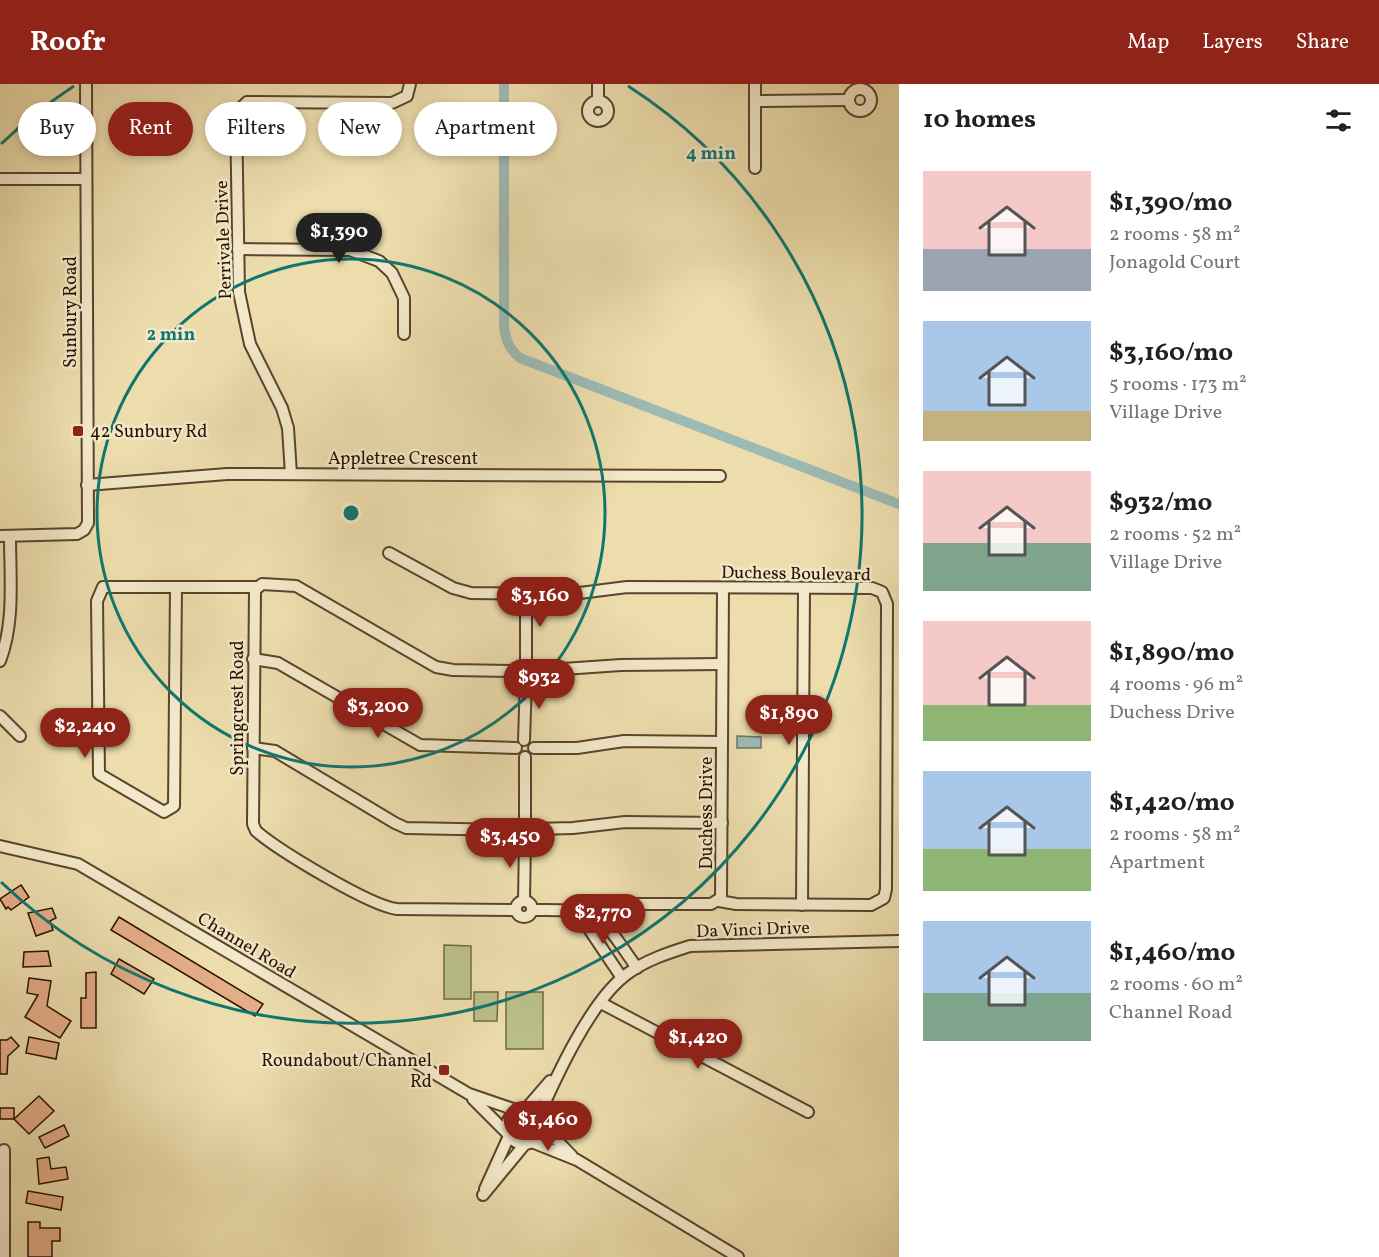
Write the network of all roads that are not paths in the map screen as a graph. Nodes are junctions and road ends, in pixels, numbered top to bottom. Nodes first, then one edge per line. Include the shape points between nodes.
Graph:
1 (86, 84) edge
2 (410, 84) edge
3 (598, 84) edge
4 (755, 84) edge
5 (849, 100) dead end
6 (598, 101) dead end
7 (755, 101) junction
8 (755, 168) dead end
9 (86, 178) junction
10 (0, 179) edge
11 (238, 249) junction
12 (404, 334) dead end
13 (291, 474) junction
14 (720, 476) dead end
15 (87, 485) junction
16 (5, 536) edge
17 (389, 553) dead end
18 (176, 587) junction
19 (258, 587) junction
20 (723, 588) junction
21 (804, 588) junction
22 (526, 593) junction
23 (253, 660) junction
24 (0, 661) edge
25 (722, 664) junction
26 (530, 667) junction
27 (517, 671) junction
28 (526, 680) junction
29 (0, 716) edge
30 (20, 736) dead end
31 (722, 742) junction
32 (520, 744) junction
33 (253, 748) junction
34 (534, 748) junction
35 (525, 757) junction
36 (525, 820) junction
37 (722, 823) junction
38 (534, 829) junction
39 (516, 830) junction
40 (525, 838) junction
41 (0, 846) edge
42 (524, 901) junction
43 (719, 901) junction
44 (802, 905) junction
45 (516, 910) junction
46 (532, 910) junction
47 (577, 911) junction
48 (605, 923) junction
49 (592, 932) junction
50 (899, 941) edge
51 (637, 968) junction
52 (622, 978) junction
53 (601, 1003) junction
54 (558, 1073) junction
55 (469, 1094) junction
56 (522, 1111) junction
57 (808, 1112) dead end
58 (539, 1121) junction
59 (508, 1135) junction
60 (528, 1143) junction
61 (4, 1150) dead end
62 (577, 1160) junction
63 (4, 1257) edge
64 (738, 1257) edge

1 - 9 street, Sunbury Road
2 - 11 street, Perrivale Drive via 407,96 392,103 247,102 236,113
3 - 6 street
4 - 7 street
5 - 7 street
7 - 8 street
9 - 10 street
9 - 15 street, Sunbury Road
11 - 12 street via 350,250 379,261 392,273 404,298
11 - 13 street, Perrivale Drive via 242,313 250,344 282,408
13 - 14 street, Appletree Crescent
13 - 15 street, Appletree Crescent via 227,474
15 - 16 street, Sunbury Road via 88,523 84,530 77,534
16 - 24 street via 10,618
17 - 22 street, Duchess Boulevard via 463,592
18 - 18 street via 103,587 97,601 99,774 164,812 174,806
18 - 19 street
19 - 23 street, Springcrest Road via 254,597
19 - 27 street via 296,586 436,667
20 - 21 street, Duchess Boulevard
20 - 22 street, Duchess Boulevard via 627,587 572,594
20 - 25 street, Duchess Drive
21 - 44 street
21 - 44 street, Duchess Boulevard via 875,589 882,592 887,602 886,889 884,898 875,904
22 - 26 street
23 - 32 street via 278,663 420,746
23 - 33 street, Springcrest Road
25 - 26 street
25 - 31 street, Duchess Drive
26 - 27 street via 521,664
26 - 28 street via 532,676
27 - 28 street
28 - 32 street
29 - 30 street
31 - 34 street via 624,741 577,748
31 - 37 street, Duchess Drive
32 - 34 street via 530,741
32 - 35 street via 520,755
33 - 39 street via 275,752 406,828
33 - 45 street, Springcrest Road via 253,824 262,836 382,907
34 - 35 street
35 - 36 street
36 - 38 street
36 - 39 street via 517,824
37 - 38 street via 625,822
37 - 43 street, Duchess Drive
38 - 40 street
39 - 40 street
40 - 42 street
41 - 55 street, Channel Road via 78,864
42 - 45 street
42 - 46 street
43 - 44 street, Duchess Boulevard
43 - 48 street via 630,904
45 - 46 street via 526,918
46 - 47 street
47 - 48 street via 594,914
47 - 49 street
48 - 49 street
48 - 51 street
49 - 52 street
50 - 51 street, Da Vinci Drive via 690,946
51 - 52 street, Da Vinci Drive
52 - 53 street, Da Vinci Drive
53 - 54 street, Da Vinci Drive
53 - 57 street
54 - 56 street, Da Vinci Drive
54 - 58 street, Da Vinci Drive
55 - 56 street, Channel Road
55 - 59 street, Channel Road
56 - 58 street
56 - 59 street via 510,1118
58 - 60 street via 537,1137
58 - 62 street
59 - 60 street via 518,1143
59 - 60 street via 483,1195
60 - 62 street
61 - 63 street
62 - 64 street

